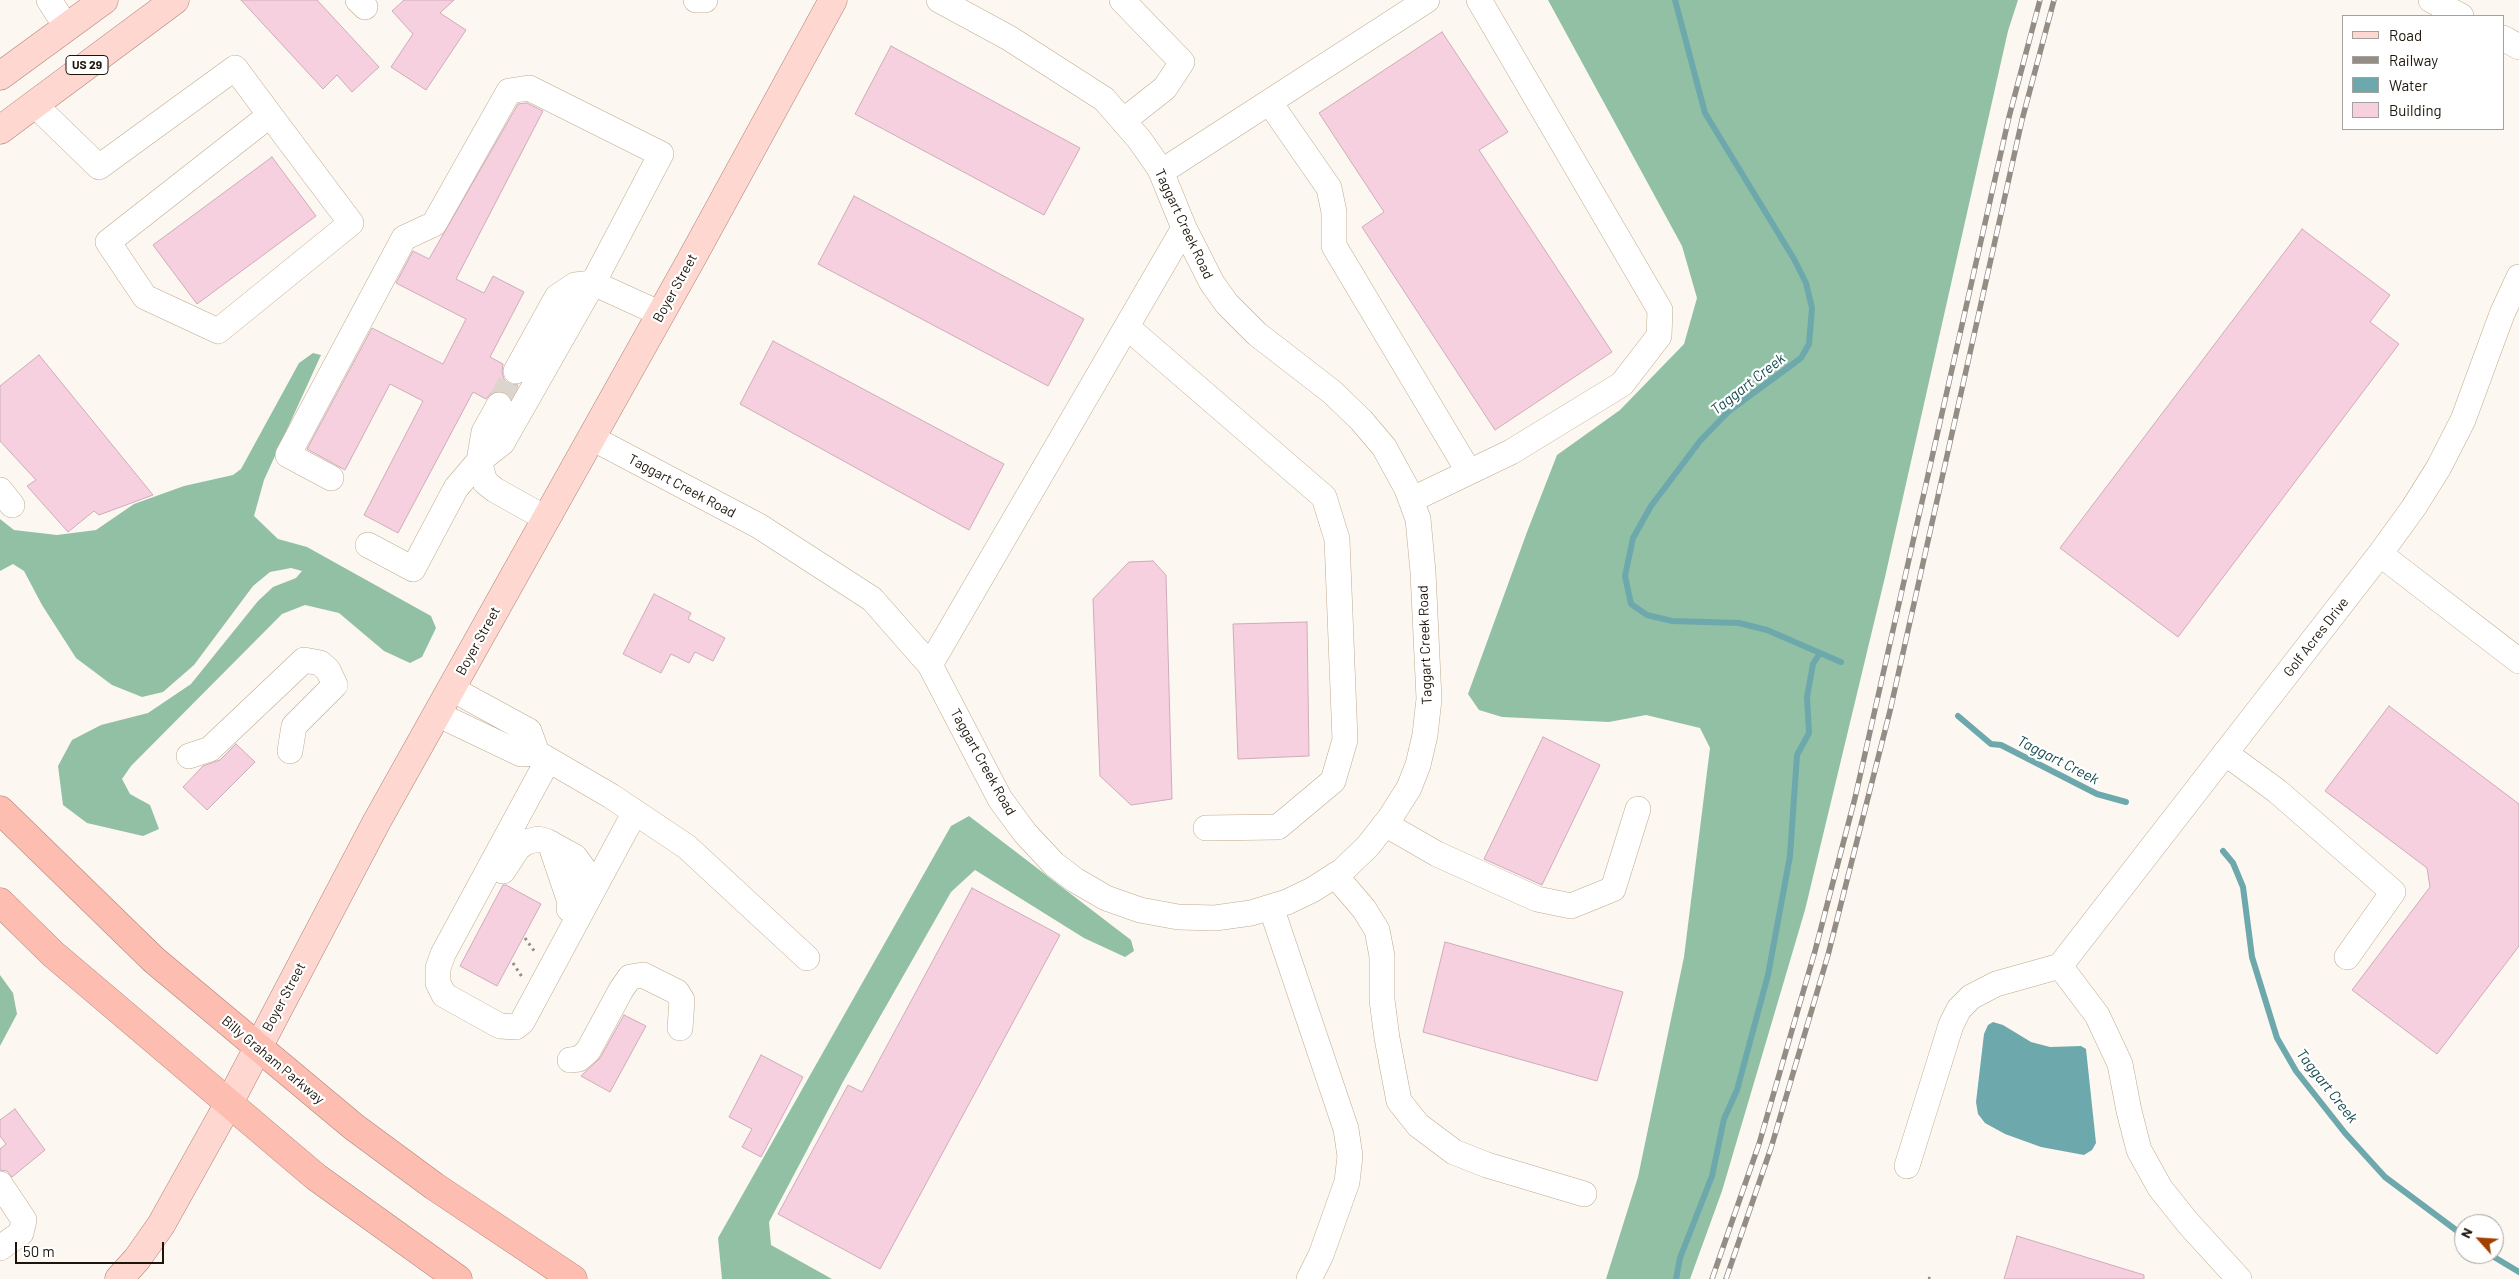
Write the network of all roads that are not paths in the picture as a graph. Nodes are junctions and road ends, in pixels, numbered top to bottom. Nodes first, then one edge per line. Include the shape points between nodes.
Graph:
1 (49, 0) edge
2 (104, 0) edge
3 (175, 0) edge
4 (696, 0) edge
5 (705, 0) edge
6 (833, 0) edge
7 (939, 0) edge
8 (1122, 0) edge
9 (1427, 0) edge
10 (1479, 0) edge
11 (2431, 0) edge
12 (2459, 15) edge
13 (66, 28) junction
14 (2504, 39) edge
15 (2519, 47) edge
16 (2, 70) edge
17 (1270, 103) junction
18 (34, 104) junction
19 (270, 115) junction
20 (1123, 121) junction
21 (0, 130) edge
22 (1161, 172) junction
23 (1184, 228) junction
24 (2519, 277) edge
25 (593, 283) junction
26 (661, 314) junction
27 (1126, 327) junction
28 (516, 371) tunnel mouth
29 (498, 405) tunnel mouth
30 (592, 438) junction
31 (479, 461) junction
32 (1469, 472) junction
33 (331, 478) dead end
34 (1411, 500) junction
35 (545, 518) junction
36 (368, 545) dead end
37 (2380, 554) junction
38 (2519, 660) edge
39 (930, 665) junction
40 (452, 689) junction
41 (437, 714) junction
42 (290, 751) dead end
43 (2225, 753) junction
44 (189, 756) dead end
45 (543, 757) junction
46 (1638, 809) dead end
47 (0, 810) edge
48 (635, 812) junction
49 (519, 815) junction
50 (1385, 824) junction
51 (1206, 828) dead end
52 (1335, 875) junction
53 (598, 882) junction
54 (0, 902) edge
55 (1271, 907) junction
56 (560, 952) junction
57 (2347, 957) dead end
58 (807, 958) dead end
59 (2060, 966) junction
60 (527, 1012) junction
61 (680, 1028) dead end
62 (258, 1047) junction
63 (570, 1060) dead end
64 (229, 1104) junction
65 (1908, 1166) dead end
66 (0, 1184) edge
67 (1584, 1194) dead end
68 (0, 1248) edge
69 (119, 1279) edge
70 (458, 1279) edge
71 (573, 1279) edge
72 (1309, 1279) edge
73 (2239, 1279) edge

1 - 13 street
2 - 13 main road
3 - 18 main road, US 29
4 - 5 street
6 - 26 main road, Boyer Street
7 - 20 street, Taggart Creek Road via 1009,38 1104,99
8 - 20 street via 1182,62 1166,88
9 - 17 street
10 - 32 street via 1660,310 1659,336 1622,384 1511,452
11 - 12 street
13 - 16 main road
14 - 15 street
17 - 22 street
17 - 32 street via 1329,188 1334,212 1334,246
18 - 19 street via 99,167 235,68
18 - 21 main road, US 29
19 - 19 street via 351,223 218,331 145,297 108,242
20 - 22 street, Taggart Creek Road
22 - 23 street, Taggart Creek Road
23 - 27 street
23 - 34 street, Taggart Creek Road via 1212,283 1228,304 1257,334 1332,392 1361,420 1384,447
24 - 37 street, Golf Acres Drive via 2459,428 2439,467
25 - 26 street
25 - 28 street via 575,285 557,297
25 - 31 street via 502,443
25 - 33 street via 661,154 529,88 509,91 434,224 404,238 288,455
26 - 30 main road, Boyer Street
27 - 39 street
27 - 51 street via 1324,497 1337,539 1345,740 1333,781 1278,827
29 - 31 street via 484,432
30 - 35 main road, Boyer Street
30 - 39 street, Taggart Creek Road via 759,526 872,599
31 - 35 street via 485,482
31 - 36 street via 456,488 413,569
32 - 34 street
34 - 50 street, Taggart Creek Road via 1418,519 1429,699 1418,765 1409,788
35 - 40 main road, Boyer Street
37 - 38 street
37 - 43 street, Golf Acres Drive
39 - 55 street, Taggart Creek Road via 1000,799 1025,833 1054,864 1075,880 1106,898 1140,910 1178,917 1215,918
40 - 41 main road, Boyer Street
40 - 45 street via 529,731
41 - 45 street via 521,754
41 - 62 main road, Boyer Street
42 - 44 street via 294,726 335,685 328,670 320,663 304,660 210,749
43 - 57 street via 2277,791 2393,892
43 - 59 street, Golf Acres Drive
45 - 48 street
45 - 49 street
46 - 50 street via 1614,889 1571,906 1537,899 1438,854
47 - 62 highway, Billy Graham Parkway via 154,960
48 - 53 street
48 - 58 street via 687,847
49 - 53 street via 594,858 599,869
49 - 60 street via 443,954 438,968 438,983 444,995 500,1026 516,1027
50 - 52 street, Taggart Creek Road via 1368,846
52 - 55 street, Taggart Creek Road via 1312,890
52 - 67 street via 1377,930 1382,956 1386,1038 1399,1102 1418,1125 1454,1152
53 - 56 street
54 - 64 highway via 54,954
55 - 72 street via 1346,1129 1350,1156 1347,1182
56 - 60 street
56 - 60 street via 562,922 580,889 583,868 575,857 550,843 538,839 526,842 518,848 450,972 455,988 505,1017 518,1018
59 - 65 street via 1996,984 1971,997 1959,1008
59 - 73 street via 2098,1015 2120,1064 2139,1150 2160,1188
61 - 63 street via 682,1000 677,992 643,974 630,977 588,1051 579,1059
62 - 64 main road, Boyer Street
62 - 71 highway, Billy Graham Parkway via 354,1127 434,1186
64 - 69 main road, Boyer Street via 162,1225
64 - 70 highway via 316,1177
66 - 68 street via 24,1220 21,1233

